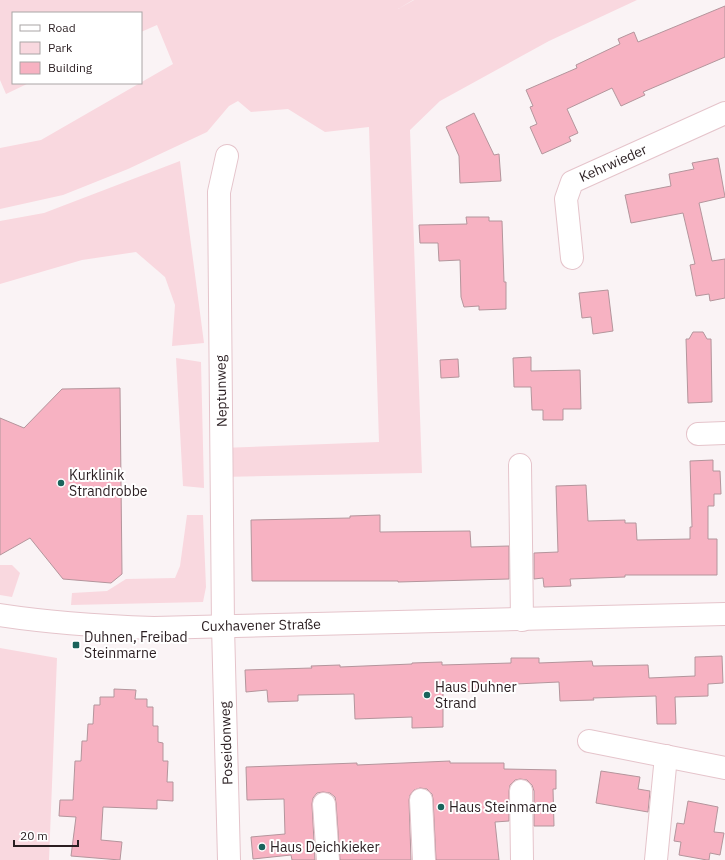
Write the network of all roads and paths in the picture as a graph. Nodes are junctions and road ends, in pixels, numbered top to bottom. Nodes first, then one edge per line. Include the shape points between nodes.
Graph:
1 (725, 113) edge
2 (227, 156) dead end
3 (572, 258) dead end
4 (725, 432) edge
5 (698, 434) dead end
6 (520, 465) dead end
7 (725, 614) edge
8 (0, 615) edge
9 (522, 620) junction
10 (223, 626) junction
11 (589, 741) dead end
12 (666, 756) junction
13 (725, 768) edge
14 (521, 791) dead end
15 (421, 800) dead end
16 (324, 804) dead end
17 (229, 860) edge
18 (328, 860) edge
19 (424, 860) edge
20 (522, 860) edge
21 (656, 860) edge

1 - 3 street, Kehrwieder via 572,182 566,199
2 - 10 street, Neptunweg via 219,192
4 - 5 street
6 - 9 street
7 - 9 street, Cuxhavener Straße
8 - 10 street, Cuxhavener Straße via 107,626
9 - 10 street, Cuxhavener Straße
10 - 17 street, Poseidonweg
11 - 12 street
12 - 13 street
12 - 21 street
14 - 20 street
15 - 19 street
16 - 18 street

